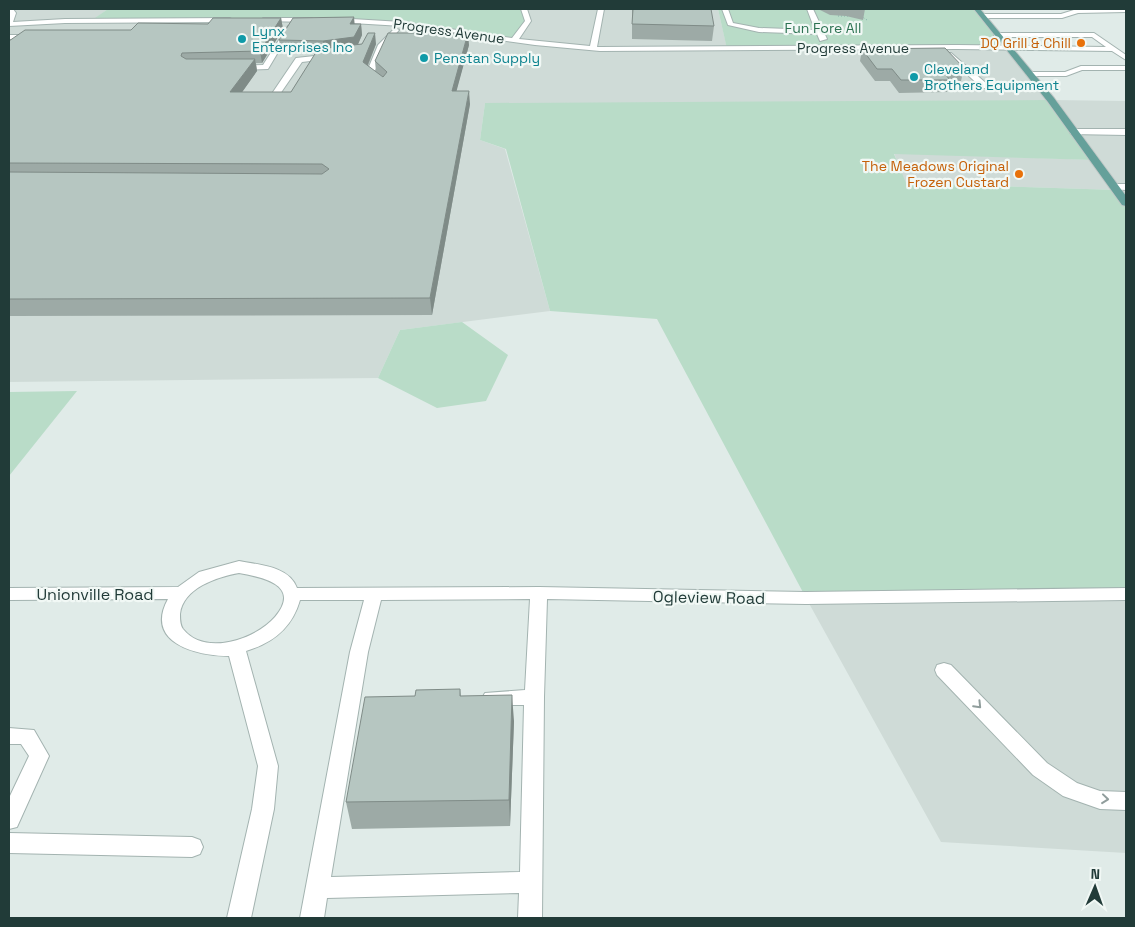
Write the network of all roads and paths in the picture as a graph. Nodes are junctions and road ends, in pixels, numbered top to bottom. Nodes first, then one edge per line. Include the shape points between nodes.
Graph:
1 (10, 9) edge
2 (524, 9) edge
3 (601, 9) edge
4 (725, 9) edge
5 (810, 9) edge
6 (977, 9) edge
7 (1050, 9) edge
8 (1126, 10) edge
9 (864, 13) dead end
10 (1072, 13) junction
11 (838, 16) dead end
12 (851, 16) dead end
13 (983, 16) junction
14 (200, 20) junction
15 (240, 20) edge
16 (258, 20) edge
17 (295, 20) junction
18 (867, 20) dead end
19 (9, 24) edge
20 (402, 24) junction
21 (433, 28) junction
22 (149, 29) edge
23 (9, 31) edge
24 (820, 32) junction
25 (998, 34) junction
26 (476, 35) junction
27 (9, 37) edge
28 (422, 38) edge
29 (442, 39) edge
30 (514, 40) junction
31 (593, 48) junction
32 (826, 48) junction
33 (1009, 48) junction
34 (1060, 48) junction
35 (674, 49) junction
36 (1094, 49) junction
37 (1113, 49) junction
38 (949, 53) junction
39 (1067, 55) dead end
40 (344, 56) edge
41 (1126, 58) edge
42 (677, 59) dead end
43 (1074, 62) dead end
44 (227, 68) edge
45 (1081, 68) junction
46 (1122, 68) edge
47 (1028, 72) junction
48 (383, 86) edge
49 (1041, 87) junction
50 (277, 92) edge
51 (1074, 132) junction
52 (1126, 132) edge
53 (1115, 187) junction
54 (1126, 187) edge
55 (1126, 203) edge
56 (181, 593) junction
57 (374, 593) junction
58 (539, 593) junction
59 (9, 594) edge
60 (292, 594) junction
61 (1126, 594) edge
62 (236, 648) junction
63 (944, 670) dead end
64 (534, 697) junction
65 (476, 698) edge
66 (9, 736) edge
67 (1126, 801) edge
68 (9, 820) edge
69 (9, 843) edge
70 (192, 847) dead end
71 (531, 882) junction
72 (317, 888) junction
73 (239, 918) edge
74 (312, 918) edge
75 (530, 918) edge

1 - 19 street via 13,13
2 - 30 street via 528,21
3 - 31 street
4 - 24 street via 730,24 759,30
5 - 24 street
6 - 13 main road
7 - 10 street
8 - 10 street
9 - 18 path via 858,14
10 - 13 street via 1062,16
11 - 12 path
13 - 25 main road
14 - 15 street
14 - 19 street
14 - 22 street
16 - 17 street, Progress Avenue
17 - 20 street, Progress Avenue
17 - 44 street via 265,67
20 - 21 street, Progress Avenue
20 - 48 street via 382,45 370,74
21 - 26 street, Progress Avenue
21 - 28 street
23 - 27 street via 49,34
24 - 32 street
25 - 33 main road
25 - 37 street via 1094,35
26 - 29 street via 471,40
26 - 30 street, Progress Avenue
30 - 31 street, Progress Avenue
31 - 35 street, Progress Avenue
32 - 35 street, Progress Avenue
32 - 38 street, Progress Avenue
33 - 34 street, Progress Avenue
33 - 38 street, Progress Avenue
33 - 47 main road
34 - 36 street, Progress Avenue
34 - 39 street
35 - 42 street
36 - 37 street, Progress Avenue
36 - 46 street
37 - 41 street
38 - 49 street via 985,86
40 - 50 street via 299,60
43 - 45 street
45 - 46 street
45 - 47 street via 1063,75
47 - 49 main road
49 - 51 main road
51 - 52 street
51 - 53 main road
53 - 54 street
53 - 55 main road
56 - 59 street, Unionville Road
56 - 60 street via 202,578 220,570 239,567 273,572 285,580
56 - 62 street via 170,615 172,628 181,640 195,647 214,650
57 - 58 street, Ogleview Road
57 - 60 street, Ogleview Road
57 - 72 street via 359,652 360,700
58 - 61 street, Ogleview Road via 806,598
58 - 64 street
60 - 62 street via 286,618 273,631 256,642
62 - 73 street via 268,766 263,809
63 -> 67 street via 1040,769 1070,790 1100,800
64 - 65 street
64 - 71 street
66 - 68 street via 27,736 39,756
69 - 70 street
71 - 72 street
71 - 75 street
72 - 74 street

